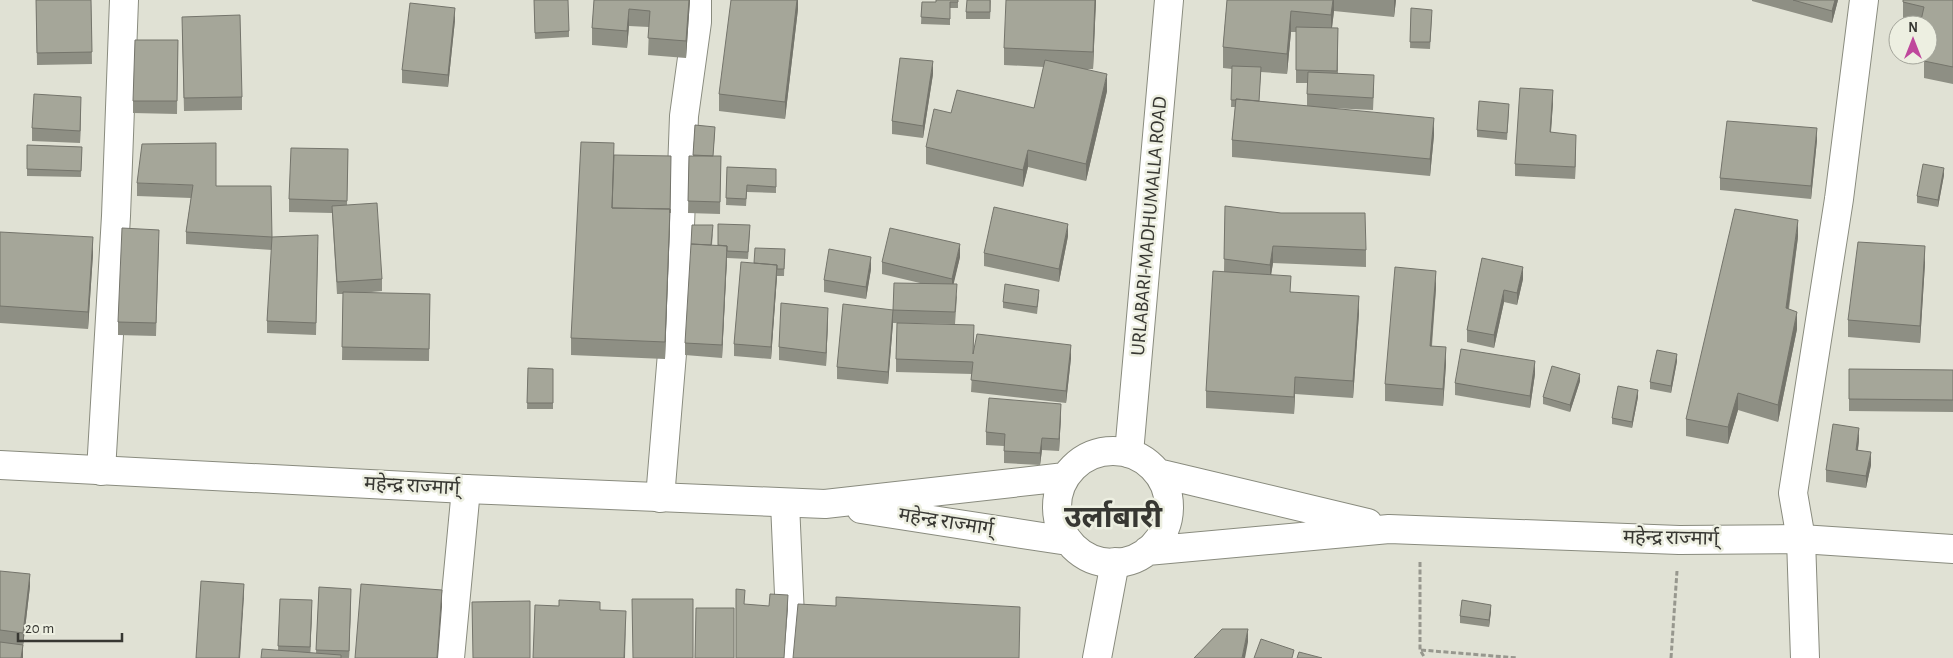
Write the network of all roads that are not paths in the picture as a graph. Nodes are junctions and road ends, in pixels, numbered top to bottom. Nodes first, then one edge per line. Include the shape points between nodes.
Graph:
1 (124, 0) edge
2 (697, 0) edge
3 (1169, 0) edge
4 (1864, 0) edge
5 (1129, 453) junction
6 (0, 465) edge
7 (101, 470) junction
8 (1158, 473) junction
9 (1065, 477) junction
10 (466, 489) junction
11 (660, 498) junction
12 (785, 503) junction
13 (824, 504) junction
14 (1389, 528) junction
15 (1801, 539) junction
16 (1068, 540) junction
17 (1953, 549) edge
18 (1147, 551) junction
19 (1115, 562) junction
20 (450, 658) edge
21 (786, 658) edge
22 (1097, 658) edge
23 (1805, 658) edge

1 - 7 main road via 116,216
2 - 11 main road via 684,116 678,281
3 - 5 main road, URLABARI-MADHUMALLA ROAD
4 - 15 main road via 1839,199 1793,493
5 - 8 main road
5 - 9 main road via 1094,454 1079,462
6 - 7 main road, महेन्द्र राज्मार्ग्
7 - 10 main road, महेन्द्र राज्मार्ग्
8 - 14 main road, महेन्द्र राज्मार्ग्
8 - 18 main road via 1166,488 1169,505 1167,523 1160,538
9 - 13 main road, महेन्द्र राज्मार्ग्
9 - 16 main road via 1057,508 1060,526
10 - 11 main road, महेन्द्र राज्मार्ग्
10 - 20 main road
11 - 12 main road, महेन्द्र राज्मार्ग्
12 - 13 main road, महेन्द्र राज्मार्ग्
12 - 21 main road via 790,618
13 - 16 main road, महेन्द्र राज्मार्ग्
14 - 15 main road, महेन्द्र राज्मार्ग् via 1679,540
14 - 18 main road, महेन्द्र राज्मार्ग्
15 - 17 main road, महेन्द्र राज्मार्ग्
15 - 23 main road
16 - 19 main road via 1081,553 1097,561
18 - 19 main road via 1132,560
19 - 22 main road

